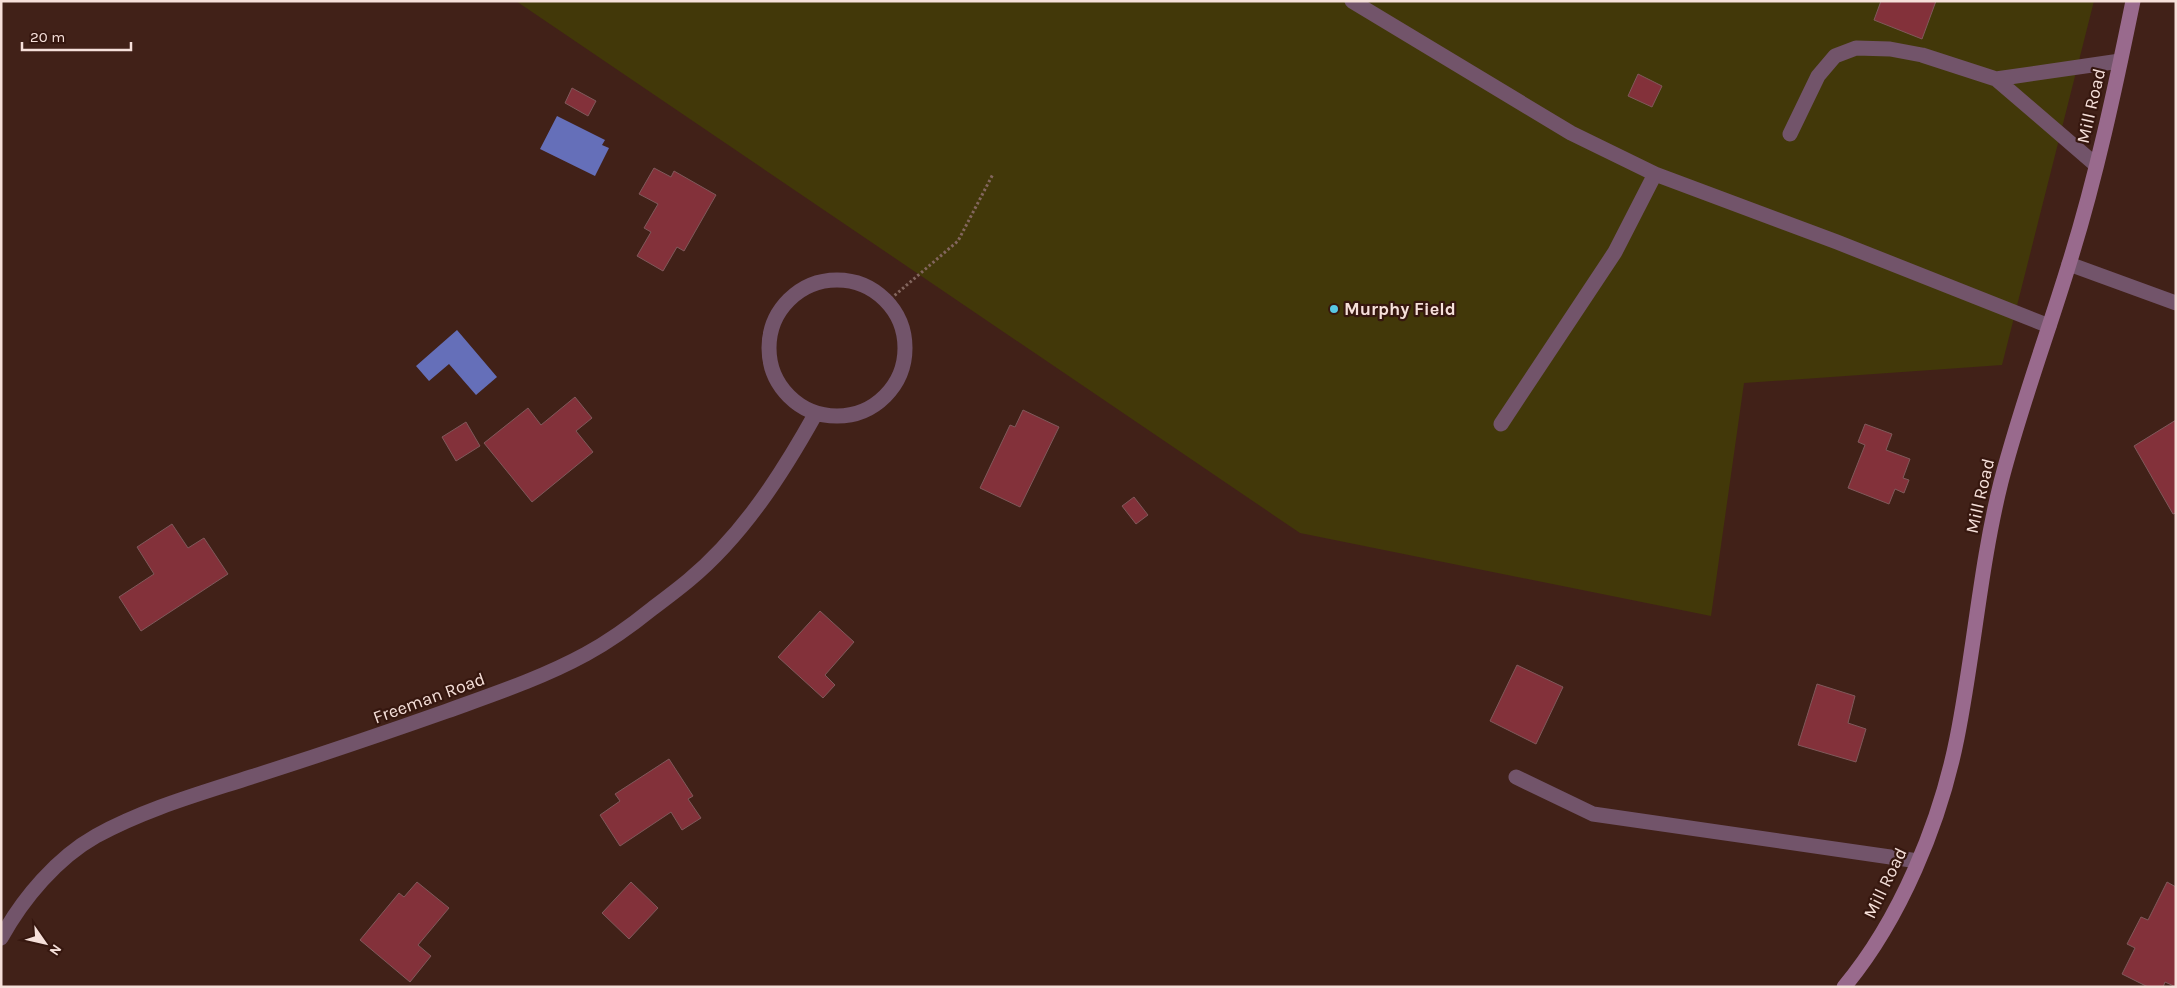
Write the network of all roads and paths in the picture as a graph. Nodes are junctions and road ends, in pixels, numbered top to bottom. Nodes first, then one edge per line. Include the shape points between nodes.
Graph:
1 (1352, 1) edge
2 (2133, 1) edge
3 (2120, 61) junction
4 (1996, 79) junction
5 (1790, 134) dead end
6 (2096, 165) junction
7 (993, 174) dead end
8 (1656, 174) junction
9 (2069, 264) junction
10 (887, 302) junction
11 (2176, 303) edge
12 (2049, 326) junction
13 (816, 413) junction
14 (1501, 424) dead end
15 (1516, 777) dead end
16 (1918, 861) junction
17 (1, 938) edge
18 (1844, 987) edge

1 - 8 street via 1571,133
2 - 3 main road, Mill Road
3 - 4 street
3 - 6 main road, Mill Road
4 - 5 street via 1922,55 1870,48 1845,51 1828,62 1818,76
4 - 6 street
6 - 9 main road, Mill Road
7 - 10 path via 958,241
8 - 12 street
8 - 14 street via 1615,252
9 - 11 street
9 - 12 main road, Mill Road
10 - 13 street via 902,328 905,347 902,368 891,390 874,405 854,414
10 - 13 street via 873,290 842,280 811,285 782,308 770,336 769,356 773,370 789,397
12 - 16 main road, Mill Road via 2010,450 1993,517 1957,739
13 - 17 street, Freeman Road via 778,478 726,543 690,580 626,629 588,653 526,682 368,739 152,810 96,836 48,875 14,915
15 - 16 street via 1593,814
16 - 18 main road, Mill Road via 1878,938

